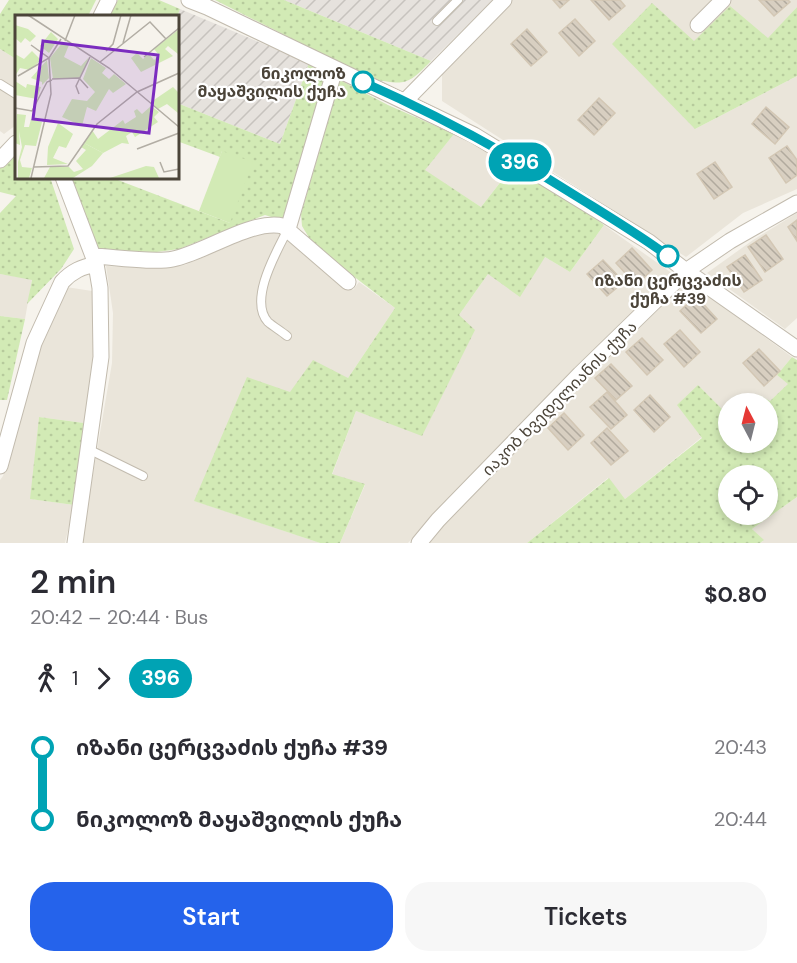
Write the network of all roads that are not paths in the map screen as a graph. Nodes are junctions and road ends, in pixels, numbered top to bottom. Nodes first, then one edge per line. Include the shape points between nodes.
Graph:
1 (109, 0) edge
2 (189, 0) edge
3 (458, 0) edge
4 (504, 0) edge
5 (723, 0) edge
6 (102, 15) edge
7 (437, 21) dead end
8 (698, 25) dead end
9 (335, 69) junction
10 (0, 84) edge
11 (15, 93) edge
12 (405, 101) junction
13 (15, 143) edge
14 (0, 160) edge
15 (63, 178) edge
16 (797, 202) edge
17 (288, 229) junction
18 (95, 260) junction
19 (686, 271) junction
20 (348, 282) dead end
21 (287, 336) dead end
22 (797, 349) edge
23 (88, 449) junction
24 (0, 466) edge
25 (143, 476) dead end
26 (75, 543) edge
27 (419, 543) edge

1 - 6 street
2 - 9 street
3 - 7 lane
4 - 12 street
5 - 8 street
9 - 12 street
9 - 17 street
10 - 11 lane
12 - 19 street via 474,135 570,191
13 - 14 street
15 - 18 street
16 - 19 street, იაკობ ხვედელიანის ქუჩა
17 - 18 street via 273,224 260,226 170,260
17 - 20 street
17 - 21 lane via 264,279 262,310 268,321
18 - 23 street via 100,288 101,357
18 - 24 street via 70,273 62,282 34,343
19 - 22 street
19 - 27 street, იაკობ ხვედელიანის ქუჩა via 580,374
23 - 25 lane
23 - 26 street

